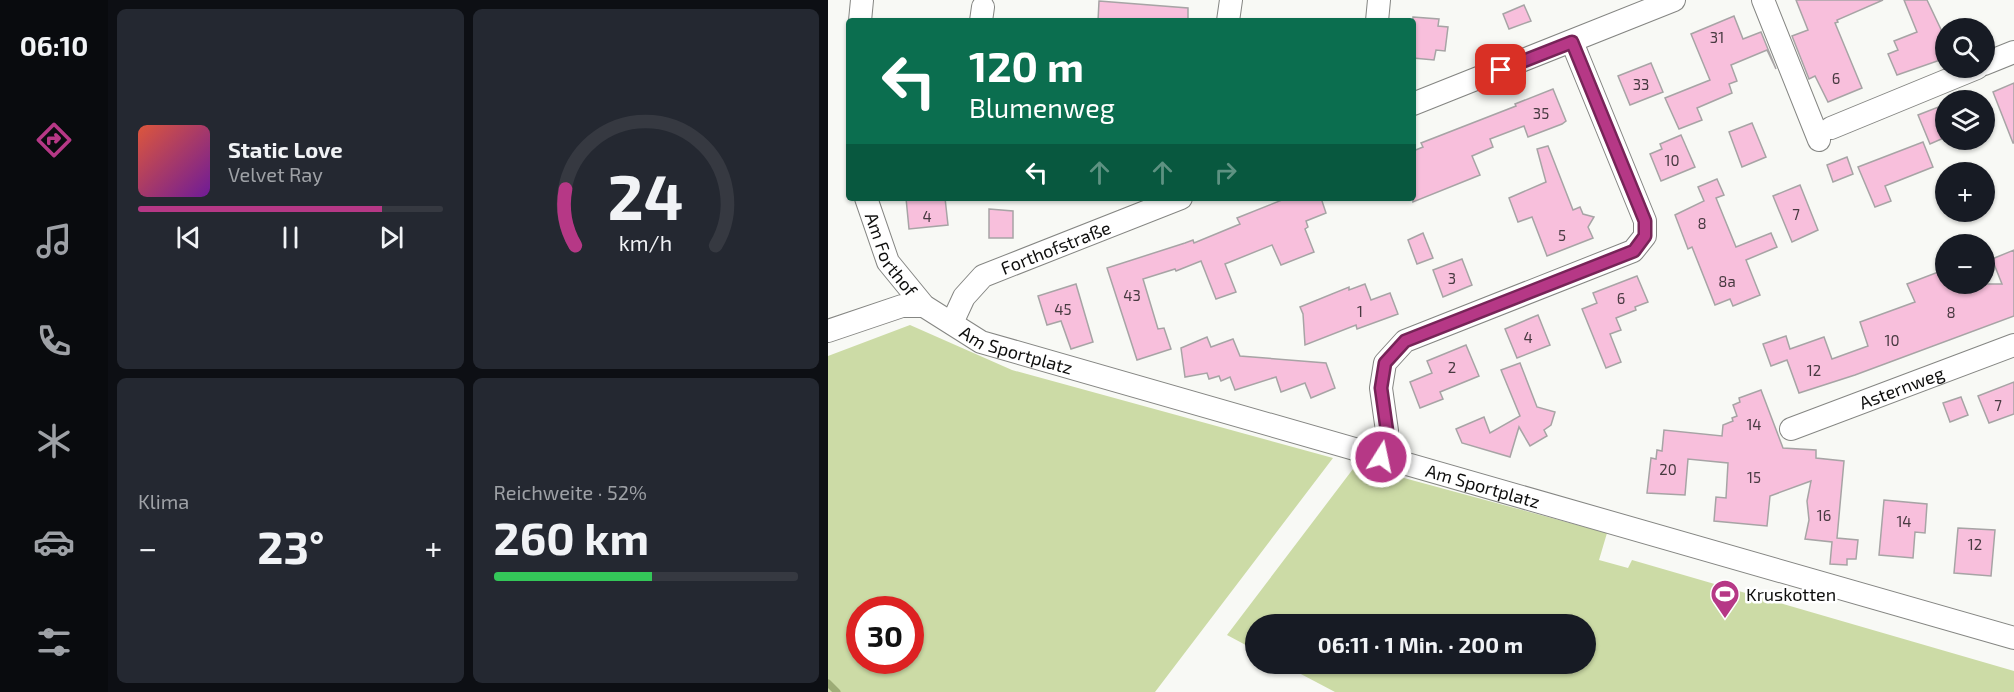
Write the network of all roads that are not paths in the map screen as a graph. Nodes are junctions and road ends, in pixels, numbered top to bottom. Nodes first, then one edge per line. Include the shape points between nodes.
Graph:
1 (862, 0) edge
2 (1231, 0) edge
3 (1379, 0) edge
4 (1674, 0) edge
5 (1763, 0) edge
6 (861, 18) edge
7 (1228, 18) edge
8 (1377, 18) edge
9 (1572, 42) junction
10 (2014, 52) edge
11 (1995, 60) edge
12 (1954, 78) edge
13 (1416, 103) edge
14 (867, 201) edge
15 (1173, 201) edge
16 (924, 306) junction
17 (952, 323) junction
18 (828, 331) edge
19 (2014, 345) edge
20 (1791, 429) dead end
21 (1381, 457) junction
22 (2014, 638) edge

1 - 6 street
2 - 7 street
3 - 8 street
4 - 9 street
5 - 12 street via 1825,134
9 - 13 street
9 - 21 street via 1645,221 1645,236 1634,251 1405,341 1385,363 1381,388 1387,431
10 - 11 street
14 - 16 street, Am Forthof via 888,262
15 - 17 street, Forthofstraße via 983,276 964,297
16 - 17 street, Am Sportplatz
16 - 18 street via 902,306
17 - 21 street, Am Sportplatz via 981,342
19 - 20 street, Asternweg
21 - 22 street, Am Sportplatz

